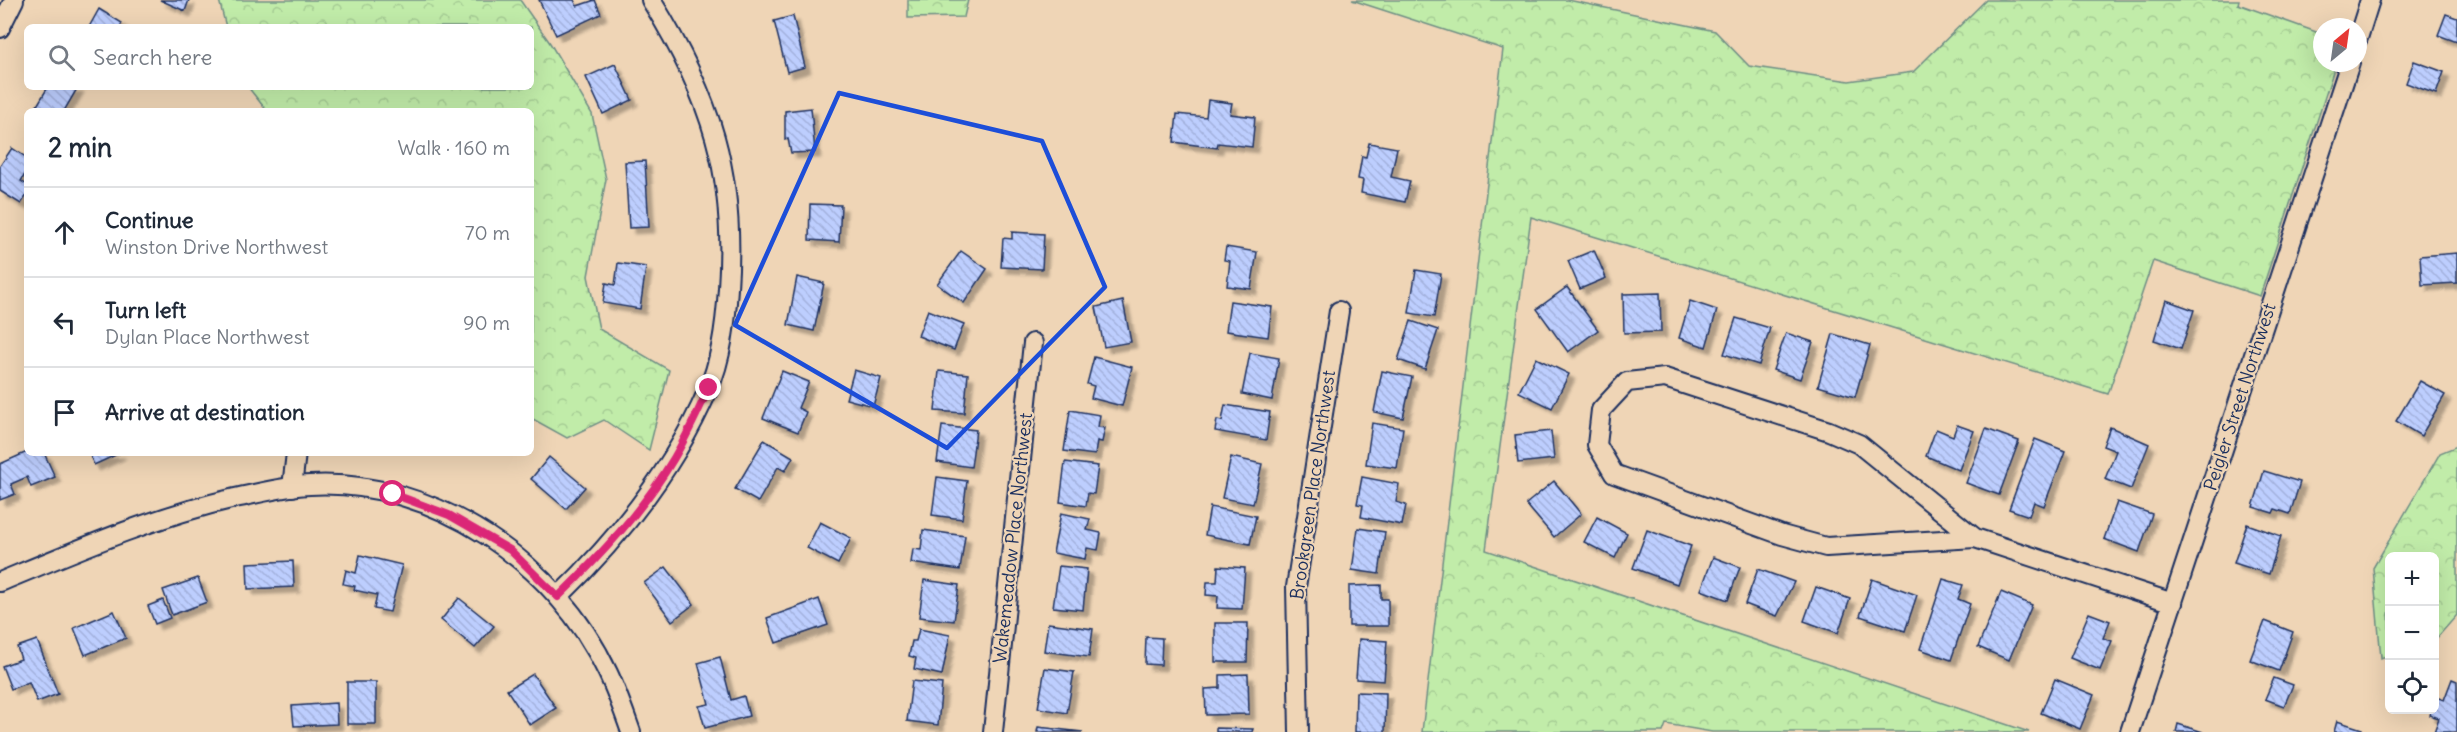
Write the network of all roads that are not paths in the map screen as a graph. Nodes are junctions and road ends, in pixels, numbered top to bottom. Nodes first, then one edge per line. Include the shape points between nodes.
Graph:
1 (14, 0) edge
2 (652, 0) edge
3 (2370, 0) edge
4 (2364, 18) edge
5 (0, 28) edge
6 (2347, 72) edge
7 (1339, 311) dead end
8 (1033, 343) dead end
9 (296, 456) edge
10 (292, 487) junction
11 (1975, 538) junction
12 (0, 582) edge
13 (558, 597) junction
14 (2173, 603) junction
15 (631, 732) edge
16 (993, 732) edge
17 (1299, 732) edge
18 (2130, 732) edge

1 - 5 street
2 - 13 street via 686,62 715,133 724,169 732,242 727,311 709,388 674,459 627,522
3 - 4 street
6 - 14 street, Peigler Street Northwest
7 - 17 street, Brookgreen Place Northwest via 1296,587
8 - 16 street, Wakemeadow Place Northwest
9 - 10 street
10 - 12 street via 192,508 116,534
10 - 13 street via 354,488 423,504 510,550
11 - 11 street via 1859,444 1829,431 1665,378 1627,382 1601,410 1597,445 1614,474 1782,535 1826,547
11 - 14 street
13 - 15 street via 585,632 608,672
14 - 18 street, Peigler Street Northwest

